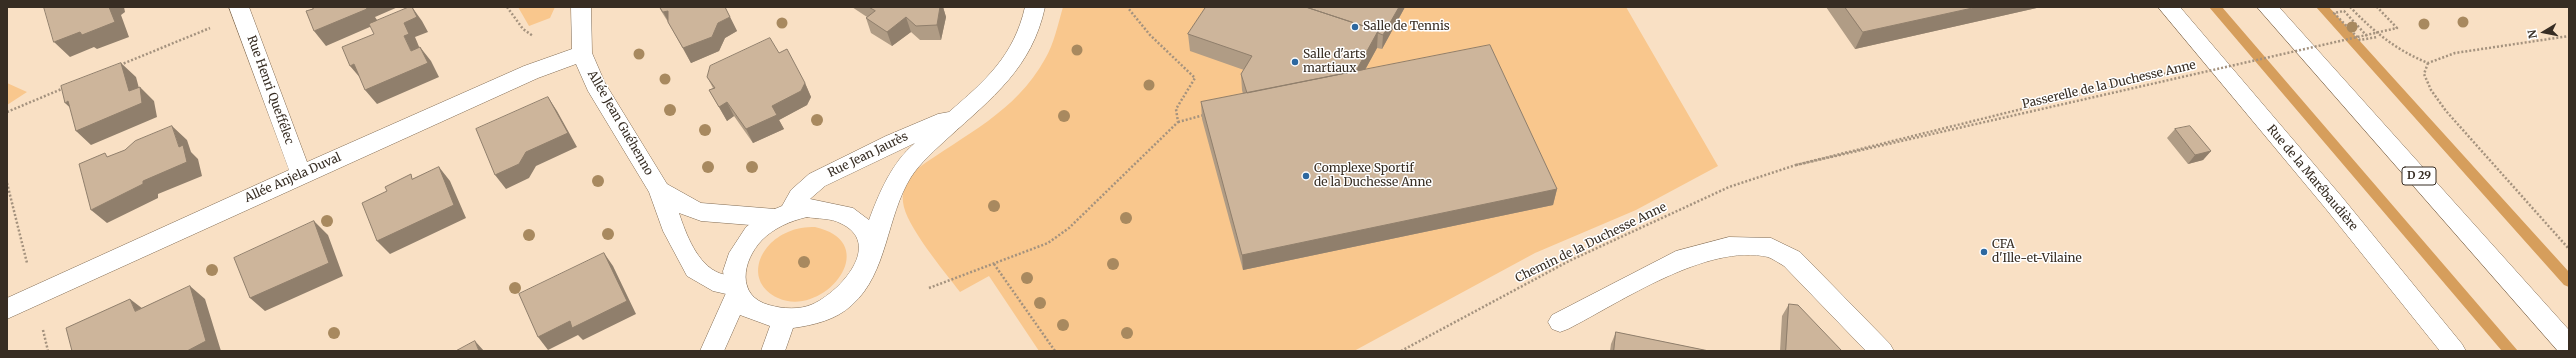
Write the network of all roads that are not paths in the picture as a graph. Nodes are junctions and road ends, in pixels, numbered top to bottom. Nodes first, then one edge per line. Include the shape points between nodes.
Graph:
1 (581, 7) edge
2 (1035, 7) edge
3 (2168, 7) edge
4 (2267, 7) edge
5 (241, 11) edge
6 (582, 53) junction
7 (958, 115) junction
8 (301, 174) junction
9 (659, 190) junction
10 (783, 215) junction
11 (871, 251) junction
12 (736, 290) junction
13 (7, 309) edge
14 (783, 322) junction
15 (1560, 322) dead end
16 (2569, 347) edge
17 (712, 351) edge
18 (773, 351) edge
19 (1882, 351) edge
20 (2454, 351) edge

1 - 6 street, Allée Jean Guéhenno
2 - 7 street, Rue Jean Jaurès via 1026,38 1011,63 990,88
3 - 20 street, Rue de la Marébaudière via 2334,203
4 - 16 street, D 29
5 - 8 street, Rue Henri Queffélec
6 - 8 street, Allée Anjela Duval via 531,72
6 - 9 street, Allée Jean Guéhenno via 595,85
7 - 10 street, Rue Jean Jaurès via 894,142 817,180
7 - 11 street, Rue Jean Jaurès via 912,159 891,190
8 - 13 street, Allée Anjela Duval
9 - 10 street, Allée Jean Guéhenno via 689,208 701,212
9 - 12 street, Allée Jean Guéhenno via 674,231 695,269
10 - 11 street via 824,208 852,218 869,238
10 - 12 street via 759,228 738,255 734,271
11 - 14 street via 869,268 862,284 850,298 836,309 817,317 798,322
12 - 14 street via 747,308 763,318
12 - 17 street
14 - 18 street via 779,340
15 - 19 street via 1684,258 1729,247 1771,248 1792,259

